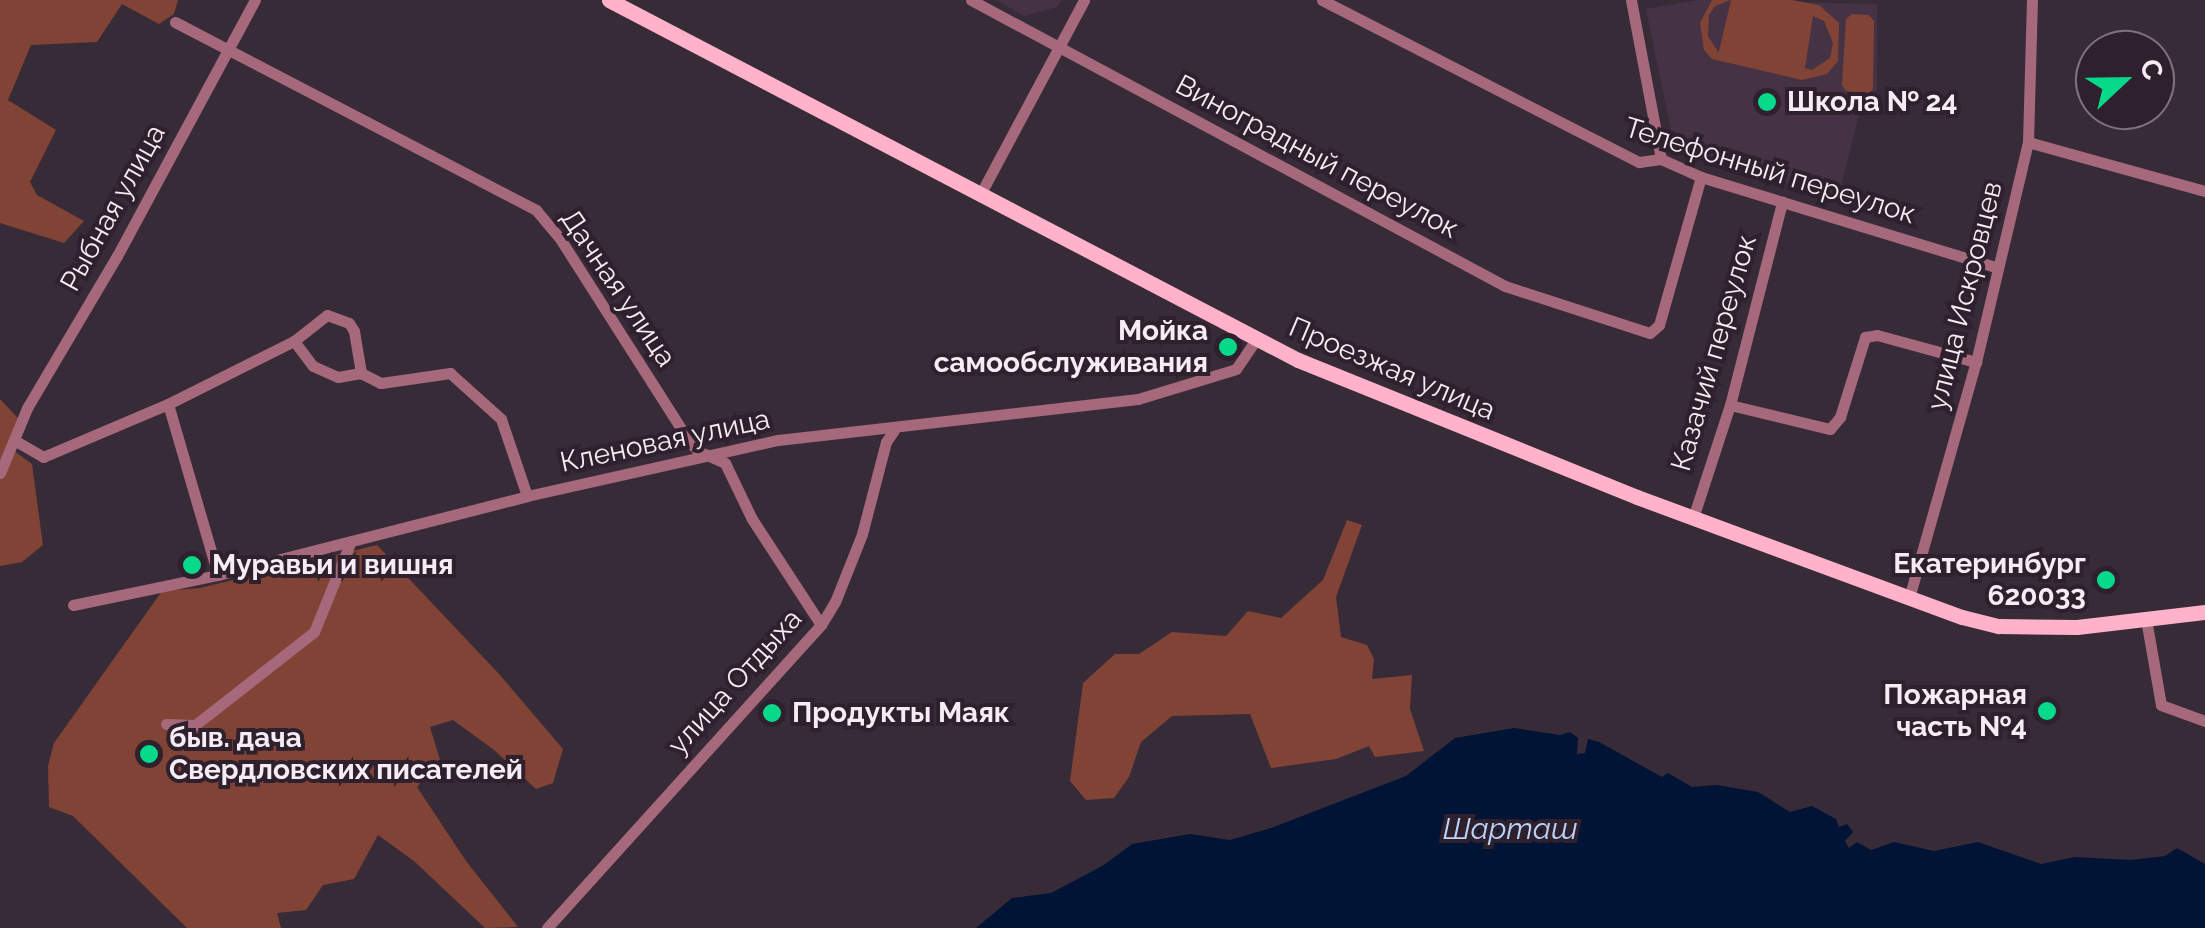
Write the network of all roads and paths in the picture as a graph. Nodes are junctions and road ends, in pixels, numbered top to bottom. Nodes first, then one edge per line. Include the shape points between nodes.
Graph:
1 (254, 0) edge
2 (609, 0) edge
3 (626, 0) edge
4 (970, 0) edge
5 (1084, 0) edge
6 (1322, 0) edge
7 (1631, 0) edge
8 (2032, 0) edge
9 (175, 22) dead end
10 (658, 24) junction
11 (1060, 47) junction
12 (228, 50) junction
13 (2028, 142) junction
14 (1661, 159) junction
15 (1701, 177) junction
16 (2205, 191) edge
17 (981, 194) junction
18 (1782, 202) junction
19 (1995, 268) junction
20 (1257, 338) junction
21 (294, 341) junction
22 (1976, 362) junction
23 (361, 373) junction
24 (168, 404) junction
25 (1730, 406) junction
26 (894, 430) junction
27 (14, 440) junction
28 (711, 457) junction
29 (0, 473) edge
30 (527, 496) junction
31 (1693, 518) junction
32 (351, 541) junction
33 (218, 575) junction
34 (1910, 598) junction
35 (72, 604) dead end
36 (2205, 612) edge
37 (2146, 618) junction
38 (821, 625) junction
39 (2205, 722) edge
40 (166, 724) dead end
41 (547, 928) edge

1 - 12 street, Рыбная улица
2 - 10 main road, Проезжая улица
3 - 10 main road
4 - 11 street, Виноградный переулок
5 - 11 street
6 - 14 street, Телефонный переулок via 1639,162
7 - 14 street
8 - 13 street, улица Искровцев
9 - 12 street, Дачная улица
10 - 17 main road, Проезжая улица
11 - 15 street, Виноградный переулок via 1505,286 1650,333 1659,325
11 - 17 street
12 - 27 street, Рыбная улица
12 - 28 street, Дачная улица via 536,210 689,441
13 - 16 street
13 - 19 street, улица Искровцев
14 - 15 street, Телефонный переулок
15 - 18 street, Телефонный переулок
17 - 20 main road, Проезжая улица
18 - 19 street, Телефонный переулок
18 - 25 street, Казачий переулок
19 - 22 street, улица Искровцев
20 - 26 street, Кленовая улица via 1236,369 1138,399
20 - 31 main road, Проезжая улица via 1407,406
21 - 23 street via 325,373
21 - 23 street via 319,318 337,317 354,331
21 - 24 street
22 - 25 street via 1878,335 1864,337 1830,430
22 - 34 street, улица Искровцев
23 - 30 street via 380,384 450,374 501,419
24 - 27 street via 43,457
24 - 33 street
25 - 31 street, Казачий переулок
26 - 28 street, Кленовая улица via 778,440
26 - 38 street, улица Отдыха via 862,534
27 - 29 street, Рыбная улица
28 - 30 street, Кленовая улица
28 - 38 street, Дачная улица via 725,464
30 - 32 street, Кленовая улица
31 - 34 main road, Проезжая улица
32 - 33 street, Кленовая улица
32 - 40 street via 314,632 194,725
33 - 35 street, Кленовая улица
34 - 37 main road, Проезжая улица via 1999,626 2077,627
36 - 37 main road, Проезжая улица
37 - 39 street via 2162,705
38 - 41 street, улица Отдыха

